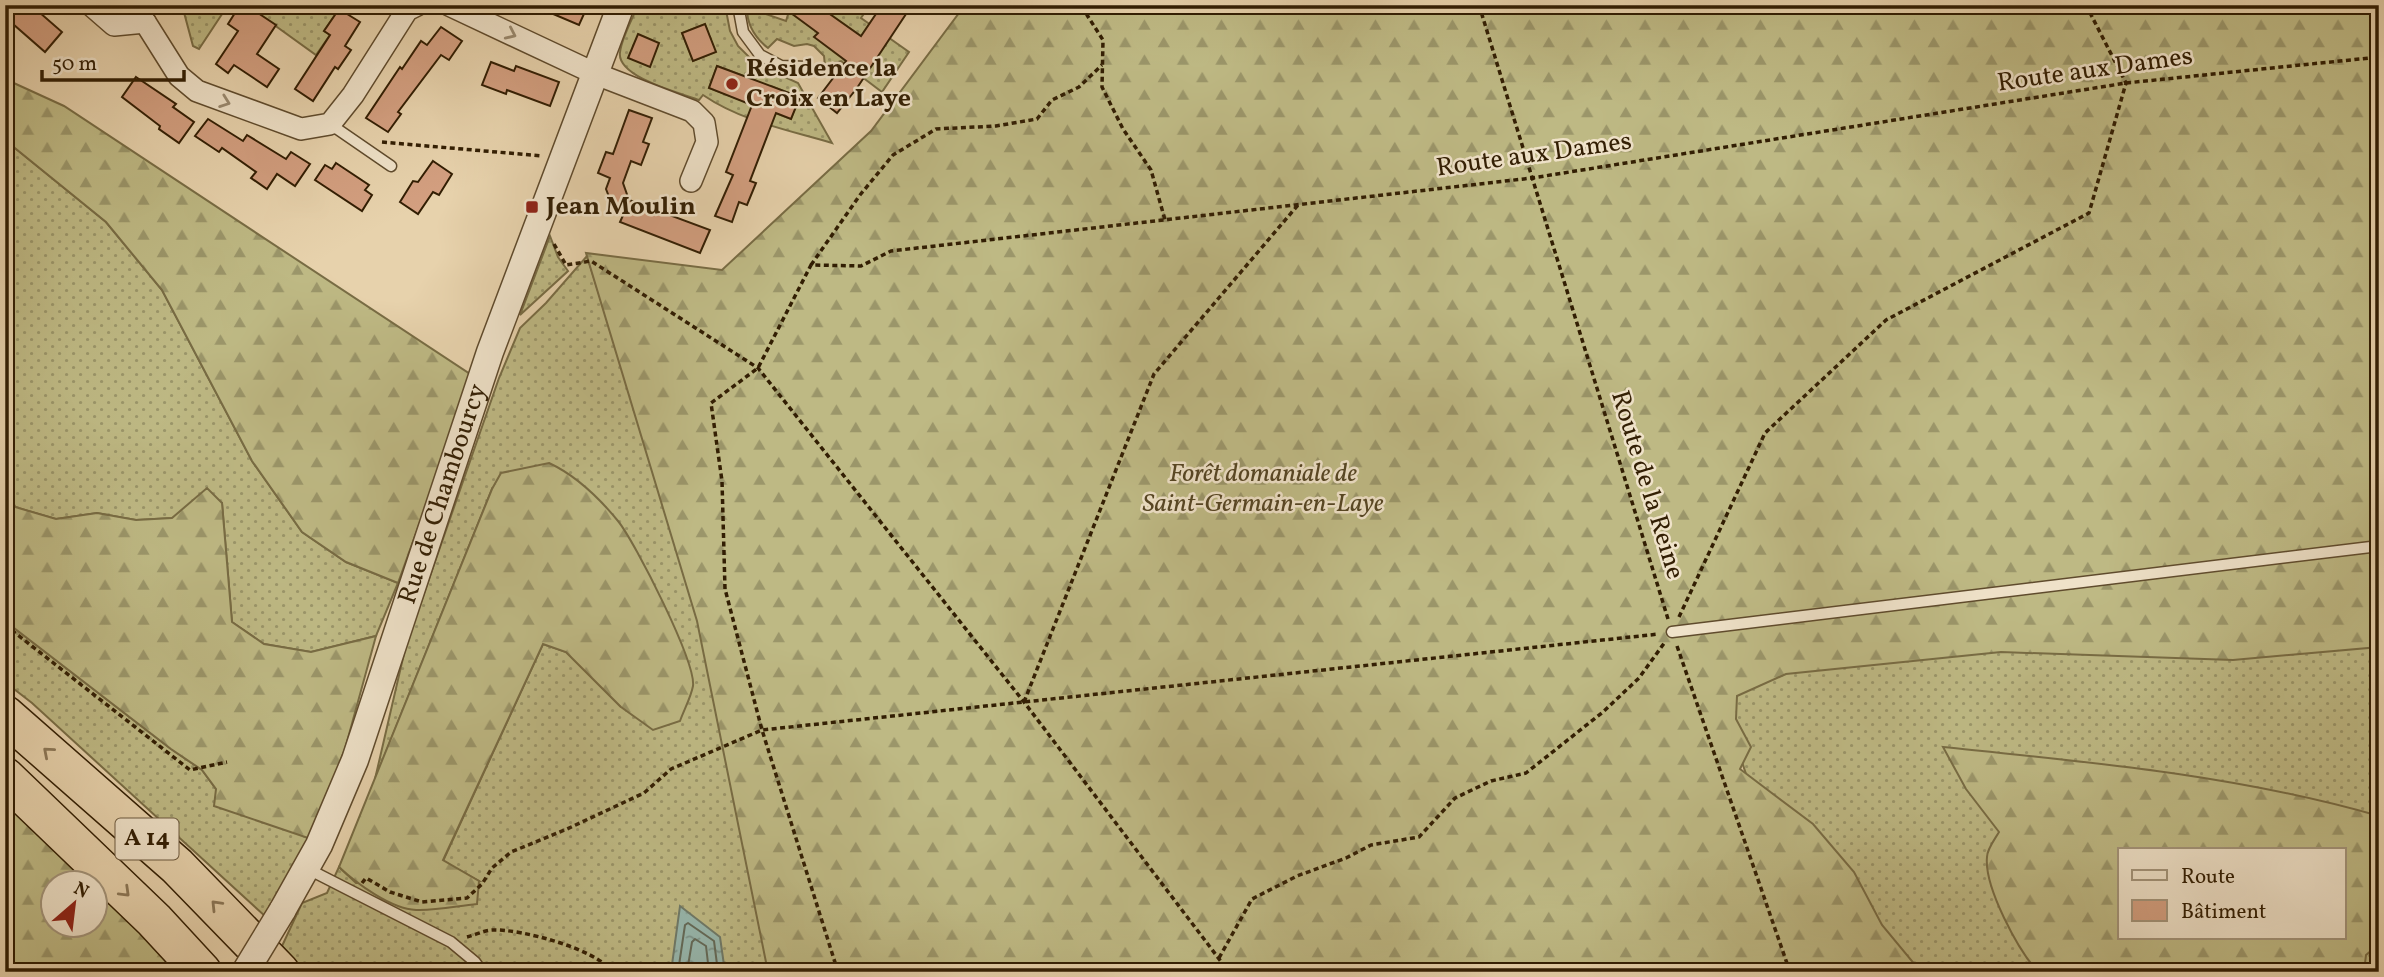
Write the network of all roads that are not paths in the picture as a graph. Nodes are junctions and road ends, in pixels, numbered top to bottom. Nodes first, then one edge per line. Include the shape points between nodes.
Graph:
1 (91, 5) edge
2 (417, 5) edge
3 (449, 5) edge
4 (621, 5) edge
5 (738, 5) edge
6 (150, 14) edge
7 (806, 67) dead end
8 (596, 74) junction
9 (330, 124) junction
10 (391, 166) dead end
11 (691, 181) dead end
12 (2379, 546) edge
13 (1672, 632) road end
14 (5, 715) edge
15 (5, 749) edge
16 (5, 777) edge
17 (306, 868) junction
18 (202, 972) edge
19 (244, 972) edge
20 (280, 972) edge
21 (482, 972) edge

1 - 6 street via 114,26
2 - 9 street via 407,10
3 -> 8 street
4 - 8 street, Rue de Chambourcy
5 - 7 lane via 743,32 761,55 781,66
6 -> 9 street via 179,76 197,91 301,129
8 - 11 street via 692,111 704,123 708,142
8 - 17 street, Rue de Chambourcy via 490,352 355,760
9 - 10 lane
12 - 13 lane
20 -> 14 highway, A 14 via 177,866
15 - 19 highway, A 14 via 159,886
16 -> 18 highway
17 - 19 street, Rue de Chambourcy, bridge
17 - 21 lane via 451,942

